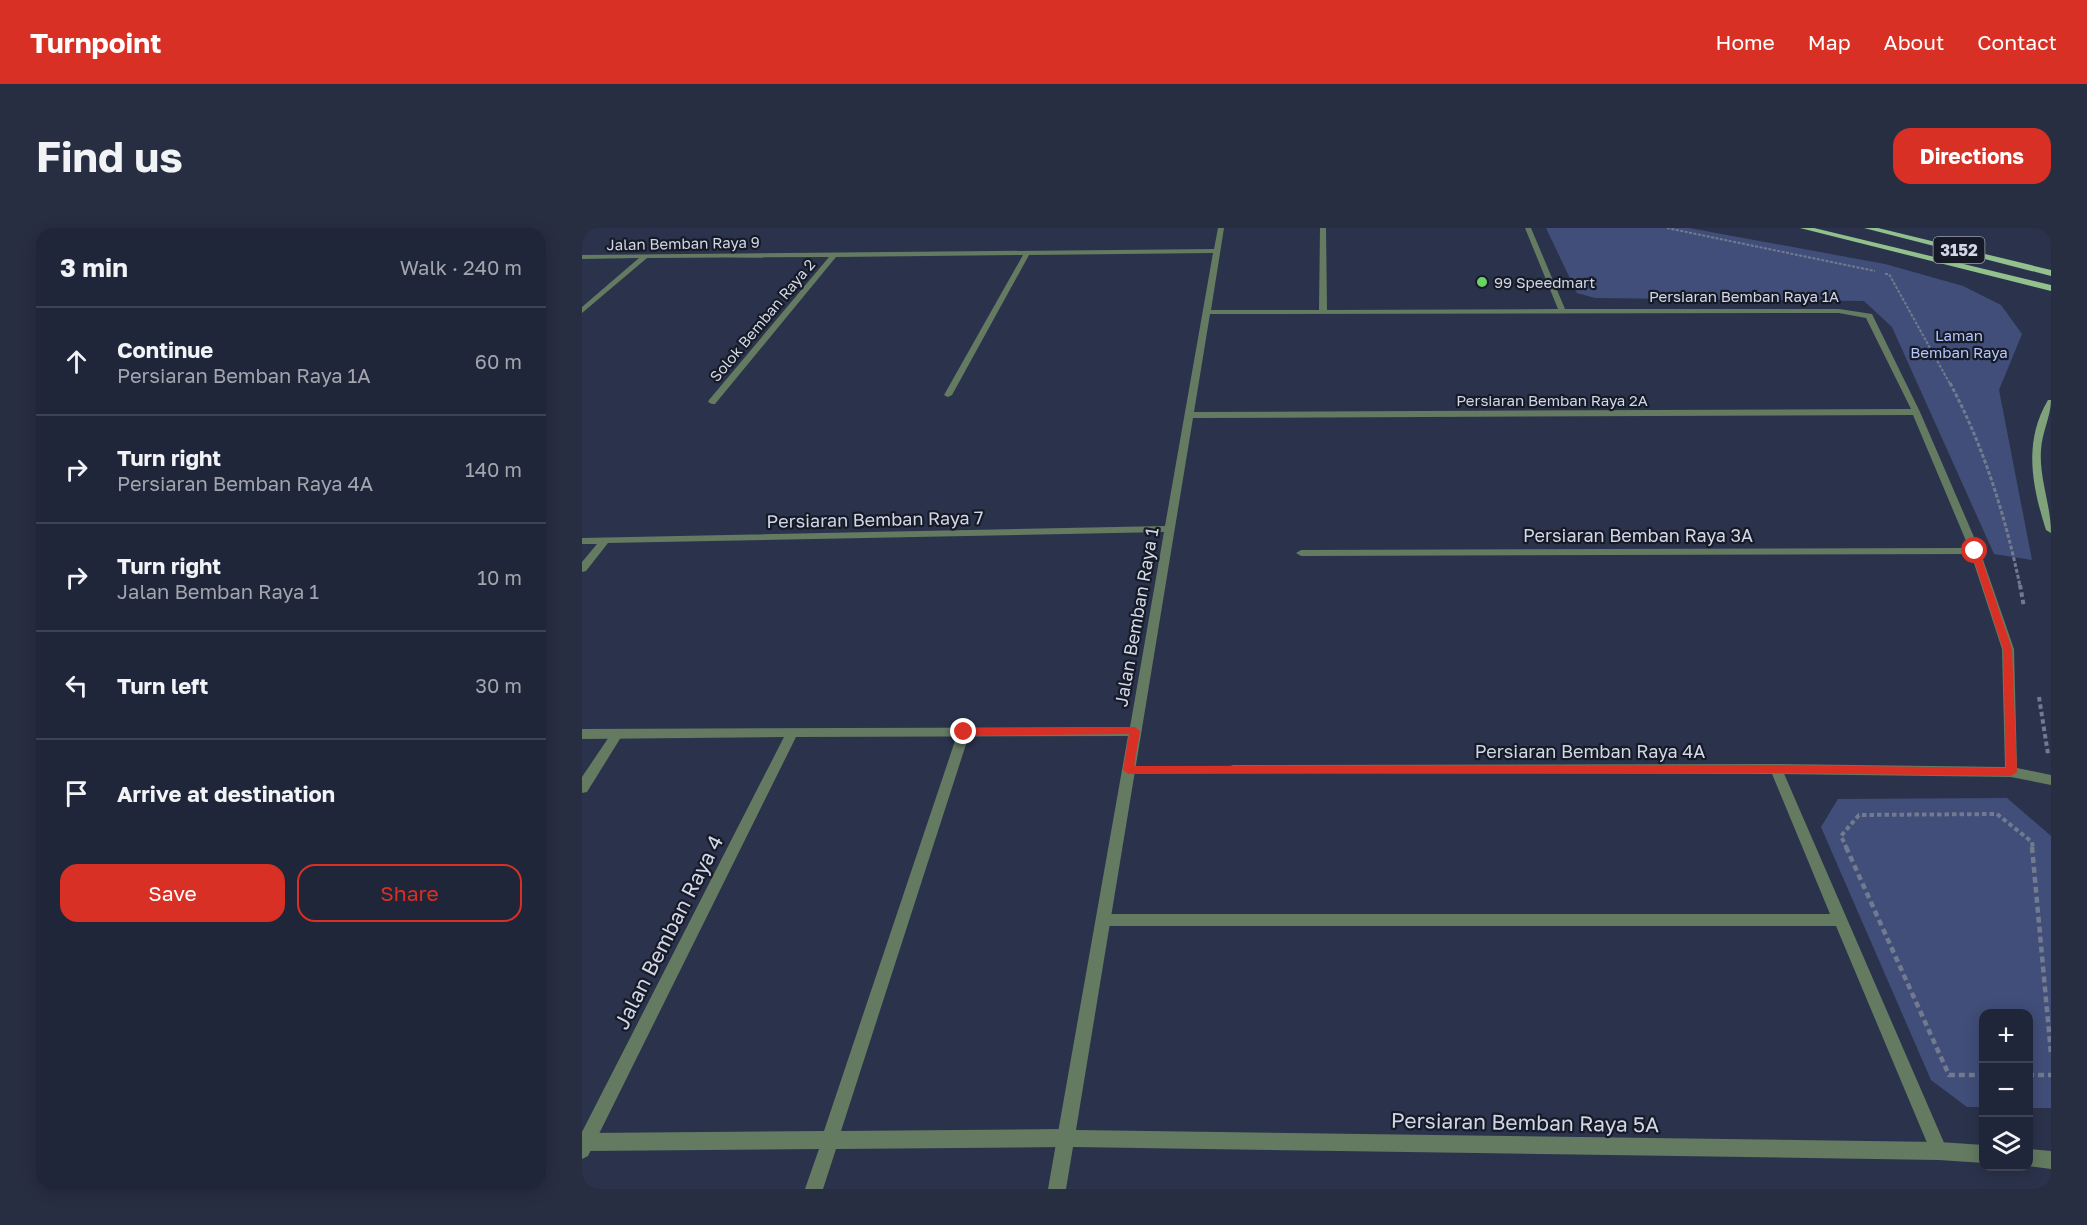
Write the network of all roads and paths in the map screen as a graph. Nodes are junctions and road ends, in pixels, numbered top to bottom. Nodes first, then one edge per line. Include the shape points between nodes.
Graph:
1 (1221, 228) edge
2 (1323, 228) edge
3 (1528, 228) edge
4 (1804, 228) edge
5 (1868, 228) edge
6 (1886, 228) edge
7 (1217, 251) junction
8 (1027, 253) junction
9 (834, 255) junction
10 (646, 256) junction
11 (582, 257) edge
12 (1936, 259) junction
13 (2051, 265) edge
14 (2051, 273) edge
15 (2051, 288) edge
16 (2051, 298) edge
17 (582, 311) edge
18 (1206, 312) junction
19 (1323, 312) junction
20 (1563, 312) junction
21 (948, 395) dead end
22 (712, 402) dead end
23 (2051, 402) edge
24 (1916, 412) junction
25 (1189, 415) junction
26 (1170, 529) junction
27 (2051, 530) edge
28 (582, 541) edge
29 (605, 541) junction
30 (1975, 551) junction
31 (1301, 553) dead end
32 (582, 569) edge
33 (1135, 731) junction
34 (964, 732) junction
35 (792, 733) junction
36 (582, 734) edge
37 (617, 734) junction
38 (1776, 769) junction
39 (1128, 770) junction
40 (1233, 770) joint
41 (2011, 772) junction
42 (2051, 780) edge
43 (582, 788) edge
44 (1103, 920) junction
45 (1840, 920) junction
46 (2051, 1054) edge
47 (1979, 1075) edge
48 (2033, 1075) edge
49 (2051, 1075) edge
50 (1065, 1138) junction
51 (831, 1140) junction
52 (584, 1146) edge
53 (1939, 1151) junction
54 (1979, 1155) edge
55 (2033, 1158) edge
56 (2051, 1160) edge
57 (814, 1189) edge
58 (1057, 1189) edge

1 - 7 street, Jalan Bemban Raya 1
2 - 19 street
3 - 20 street
4 - 12 main road, 3152
5 - 14 main road, 3152
6 - 13 main road
7 - 8 street, Jalan Bemban Raya 9
7 - 18 street, Jalan Bemban Raya 1
8 - 9 street, Jalan Bemban Raya 9
8 - 21 street
9 - 10 street, Jalan Bemban Raya 9
9 - 22 street, Solok Bemban Raya 2
10 - 11 street, Jalan Bemban Raya 9
10 - 17 street
12 - 15 main road, 3152
12 - 16 main road
18 - 19 street, Persiaran Bemban Raya 1A
18 - 25 street, Jalan Bemban Raya 1
19 - 20 street, Persiaran Bemban Raya 1A
20 - 24 street, Persiaran Bemban Raya 1A via 1855,312 1869,316
23 - 27 street via 2044,412 2035,446 2040,498
24 - 25 street, Persiaran Bemban Raya 2A
24 - 30 street, Persiaran Bemban Raya 1A
25 - 26 street, Jalan Bemban Raya 1
26 - 29 street, Persiaran Bemban Raya 7
26 - 33 street, Jalan Bemban Raya 1
28 - 29 street, Persiaran Bemban Raya 7
29 - 32 street
30 - 31 street, Persiaran Bemban Raya 3A
30 - 41 street, Persiaran Bemban Raya 1A via 2008,649
33 - 34 street
33 - 39 street, Jalan Bemban Raya 1
34 - 35 street
34 - 51 street
35 - 37 street
35 - 52 street, Jalan Bemban Raya 4
36 - 37 street
37 - 43 street
38 - 40 street, Persiaran Bemban Raya 4A
38 - 41 street, Persiaran Bemban Raya 4A
38 - 45 street
39 - 40 path
39 - 44 street, Jalan Bemban Raya 1
41 - 42 street, Persiaran Bemban Raya 4A
44 - 45 street
44 - 50 street, Jalan Bemban Raya 1
45 - 53 street
46 - 47 path via 2032,842 1996,814 1859,816 1841,836 1949,1075
48 - 49 path
50 - 51 street, Persiaran Bemban Raya 5A
50 - 53 street, Persiaran Bemban Raya 5A
50 - 58 street, Jalan Bemban Raya 1
51 - 52 street, Persiaran Bemban Raya 5A
51 - 57 street
53 - 54 street, Persiaran Bemban Raya 5A
55 - 56 street

